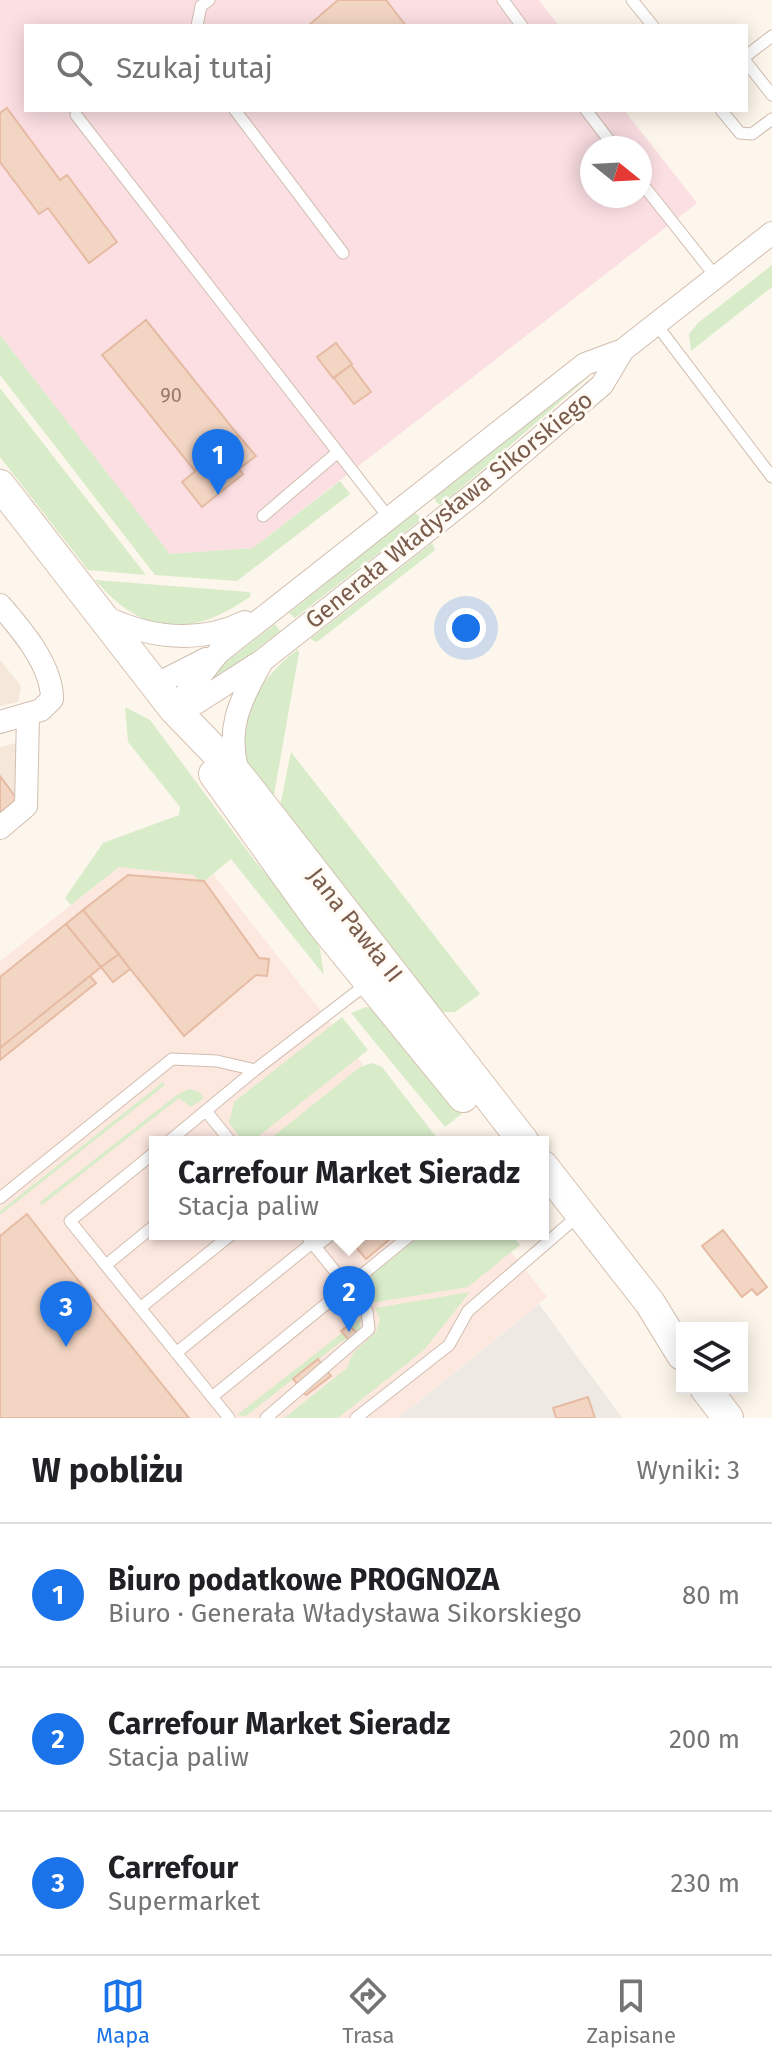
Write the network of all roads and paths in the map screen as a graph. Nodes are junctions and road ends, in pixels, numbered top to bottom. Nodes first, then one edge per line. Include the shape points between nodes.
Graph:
1 (209, 0) edge
2 (503, 0) edge
3 (632, 0) edge
4 (197, 24) edge
5 (521, 24) edge
6 (651, 24) edge
7 (772, 36) edge
8 (748, 54) edge
9 (748, 65) edge
10 (772, 95) edge
11 (237, 112) edge
12 (588, 112) edge
13 (723, 112) edge
14 (76, 115) dead end
15 (772, 119) edge
16 (606, 136) edge
17 (652, 196) edge
18 (772, 233) edge
19 (343, 253) dead end
20 (716, 277) junction
21 (656, 324) junction
22 (623, 350) junction
23 (338, 452) junction
24 (772, 477) edge
25 (0, 485) edge
26 (263, 516) dead end
27 (389, 518) junction
28 (0, 605) edge
29 (275, 607) junction
30 (104, 617) junction
31 (218, 653) junction
32 (263, 660) junction
33 (155, 685) junction
34 (177, 711) junction
35 (28, 716) junction
36 (0, 722) edge
37 (239, 776) junction
38 (0, 828) edge
39 (379, 974) junction
40 (255, 1070) junction
41 (206, 1111) junction
42 (175, 1136) edge
43 (226, 1136) edge
44 (494, 1136) edge
45 (519, 1136) edge
46 (149, 1157) edge
47 (549, 1177) edge
48 (0, 1198) edge
49 (549, 1204) edge
50 (572, 1221) junction
51 (149, 1230) edge
52 (225, 1240) edge
53 (405, 1240) edge
54 (311, 1241) edge
55 (106, 1265) junction
56 (348, 1287) junction
57 (140, 1308) junction
58 (676, 1348) edge
59 (176, 1353) junction
60 (710, 1394) edge
61 (212, 1397) junction
62 (229, 1418) edge
63 (266, 1418) edge
64 (356, 1418) edge
65 (728, 1418) edge

1 - 4 lane via 201,6
2 - 5 lane
3 - 6 lane
7 - 8 lane
9 - 10 lane
11 - 19 lane
12 - 16 lane
13 - 15 lane via 740,133 752,134
14 - 23 lane
17 - 20 lane
18 - 20 street, Generała Władysława Sikorskiego
20 - 21 street, Generała Władysława Sikorskiego
21 - 22 street, Generała Władysława Sikorskiego
21 - 24 lane
22 - 27 street, Generała Władysława Sikorskiego via 585,364
22 - 32 street, Generała Władysława Sikorskiego via 602,385 572,411
23 - 26 lane
23 - 27 lane
25 - 30 main road, Jana Pawła II
27 - 29 street, Generała Władysława Sikorskiego
28 - 35 street via 35,651 49,681 52,699
29 - 30 street, Generała Władysława Sikorskiego via 224,632 174,636
29 - 31 street, Generała Władysława Sikorskiego
30 - 33 main road, Jana Pawła II
31 - 33 street, Generała Władysława Sikorskiego
31 - 34 street, Generała Władysława Sikorskiego
32 - 34 street, Generała Władysława Sikorskiego
32 - 37 street, Generała Władysława Sikorskiego via 235,716 232,755
33 - 34 main road, Jana Pawła II
34 - 37 main road, Jana Pawła II
34 - 39 main road, Jana Pawła II via 192,743 294,888
35 - 36 street
35 - 38 street via 26,806
37 - 39 main road, Jana Pawła II
39 - 40 lane
39 - 44 main road, Jana Pawła II
39 - 45 main road, Jana Pawła II
40 - 41 lane
40 - 48 lane via 172,1059
41 - 42 lane
41 - 43 lane
46 - 55 lane via 70,1221
47 - 50 main road
49 - 50 main road
50 - 58 main road via 650,1303
50 - 64 lane via 468,1311 449,1345
51 - 55 lane
52 - 57 lane
53 - 56 lane
54 - 56 lane
54 - 59 lane
55 - 57 lane
56 - 61 lane
56 - 63 lane via 365,1308 369,1329
57 - 59 lane
59 - 61 lane
60 - 65 main road
61 - 62 lane

